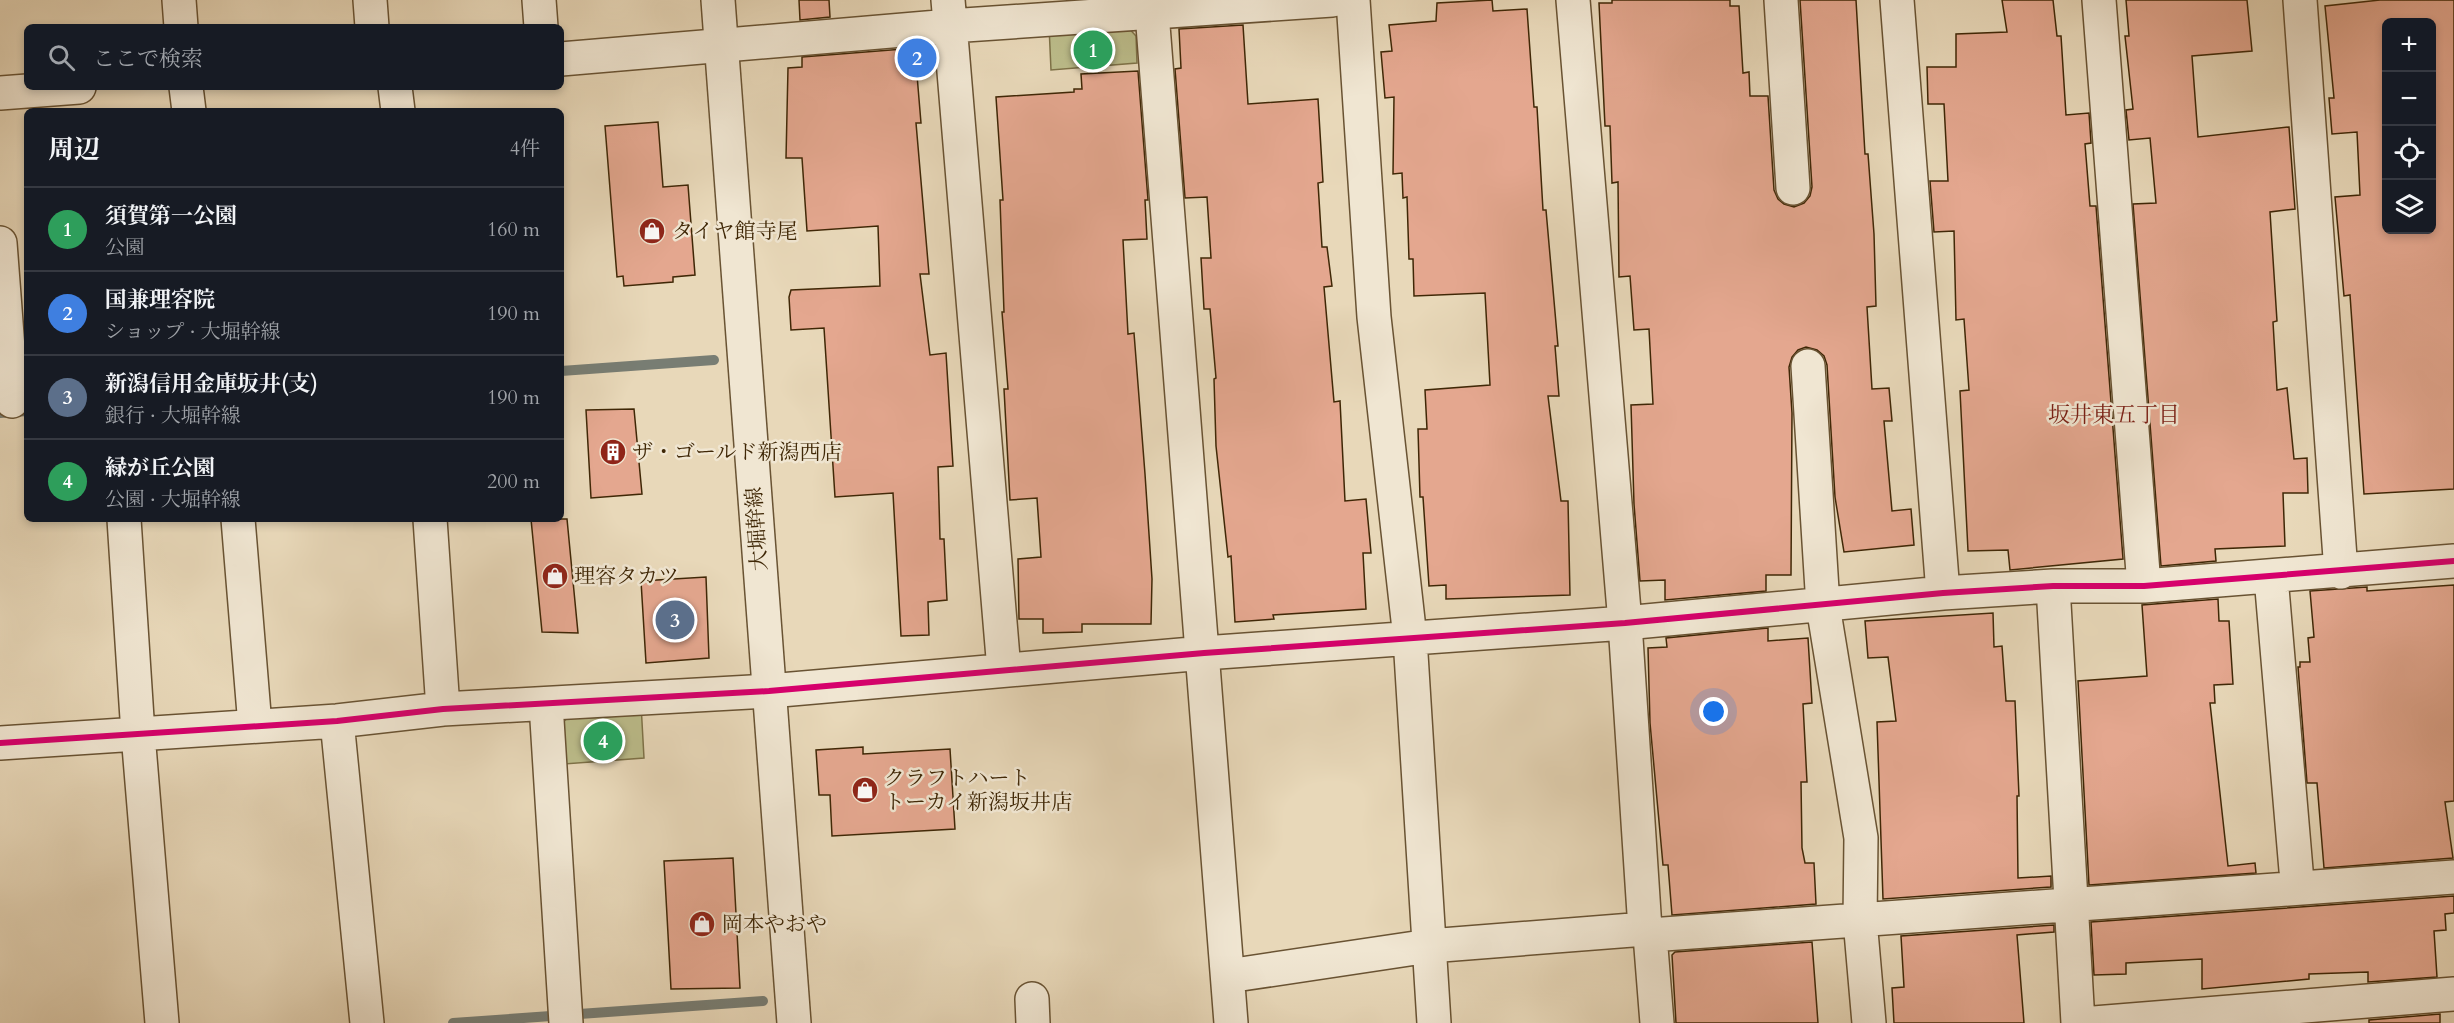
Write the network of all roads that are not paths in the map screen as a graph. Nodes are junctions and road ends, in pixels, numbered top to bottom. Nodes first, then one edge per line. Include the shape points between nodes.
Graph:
1 (179, 0) edge
2 (370, 0) edge
3 (539, 0) edge
4 (718, 0) edge
5 (1332, 0) edge
6 (1353, 0) edge
7 (1573, 0) edge
8 (1781, 0) edge
9 (1898, 0) edge
10 (2099, 0) edge
11 (2300, 0) edge
12 (1151, 7) edge
13 (949, 13) edge
14 (181, 24) edge
15 (372, 24) edge
16 (541, 24) edge
17 (721, 45) junction
18 (564, 59) edge
19 (40, 90) edge
20 (186, 90) edge
21 (394, 90) edge
22 (0, 93) edge
23 (189, 108) edge
24 (398, 108) edge
25 (1793, 188) dead end
26 (0, 243) edge
27 (1808, 366) dead end
28 (12, 401) dead end
29 (124, 522) edge
30 (238, 522) edge
31 (430, 522) edge
32 (2454, 561) edge
33 (2341, 572) junction
34 (2271, 577) junction
35 (2053, 586) junction
36 (2144, 586) junction
37 (1943, 592) junction
38 (1823, 606) junction
39 (1625, 623) junction
40 (1410, 638) junction
41 (1204, 653) junction
42 (1004, 670) junction
43 (769, 691) junction
44 (546, 704) junction
45 (443, 709) junction
46 (338, 720) junction
47 (255, 726) junction
48 (138, 734) junction
49 (0, 743) edge
50 (2296, 870) dead end
51 (2454, 877) edge
52 (2070, 903) junction
53 (1860, 920) junction
54 (1648, 932) junction
55 (1429, 946) junction
56 (1228, 976) junction
57 (2454, 994) edge
58 (162, 1023) edge
59 (367, 1023) edge
60 (566, 1023) edge
61 (794, 1023) edge
62 (1231, 1023) edge
63 (1434, 1023) edge
64 (1657, 1023) edge
65 (1869, 1023) edge
66 (2078, 1023) edge
67 (2094, 1023) edge

1 - 14 street
2 - 15 street
3 - 16 street
4 - 17 street, 大堀幹線
5 - 12 street
6 - 40 street via 1374,317
7 - 39 street
8 - 25 street
9 - 37 street
10 - 36 street
11 - 33 street
12 - 13 street
12 - 41 street
13 - 17 street
13 - 42 street
17 - 18 street
17 - 43 street, 大堀幹線
19 - 22 street
20 - 23 street
21 - 24 street
26 - 28 street
27 - 38 street
29 - 48 street
30 - 47 street
31 - 45 street
32 - 33 street
33 - 34 street
34 - 36 street
34 - 50 street
35 - 36 street
35 - 37 street
35 - 52 street
37 - 38 street
38 - 39 street
38 - 53 street via 1861,838
39 - 40 street
39 - 54 street
40 - 41 street
40 - 55 street
41 - 42 street
41 - 56 street
42 - 43 street
43 - 44 street
43 - 61 street, 大堀幹線
44 - 45 street
44 - 60 street
45 - 46 street
46 - 47 street
46 - 59 street
47 - 48 street
48 - 49 street
48 - 58 street
51 - 52 street
52 - 53 street
52 - 66 street
53 - 54 street
53 - 65 street
54 - 55 street
54 - 64 street
55 - 56 street
55 - 63 street
56 - 62 street
57 - 67 street

